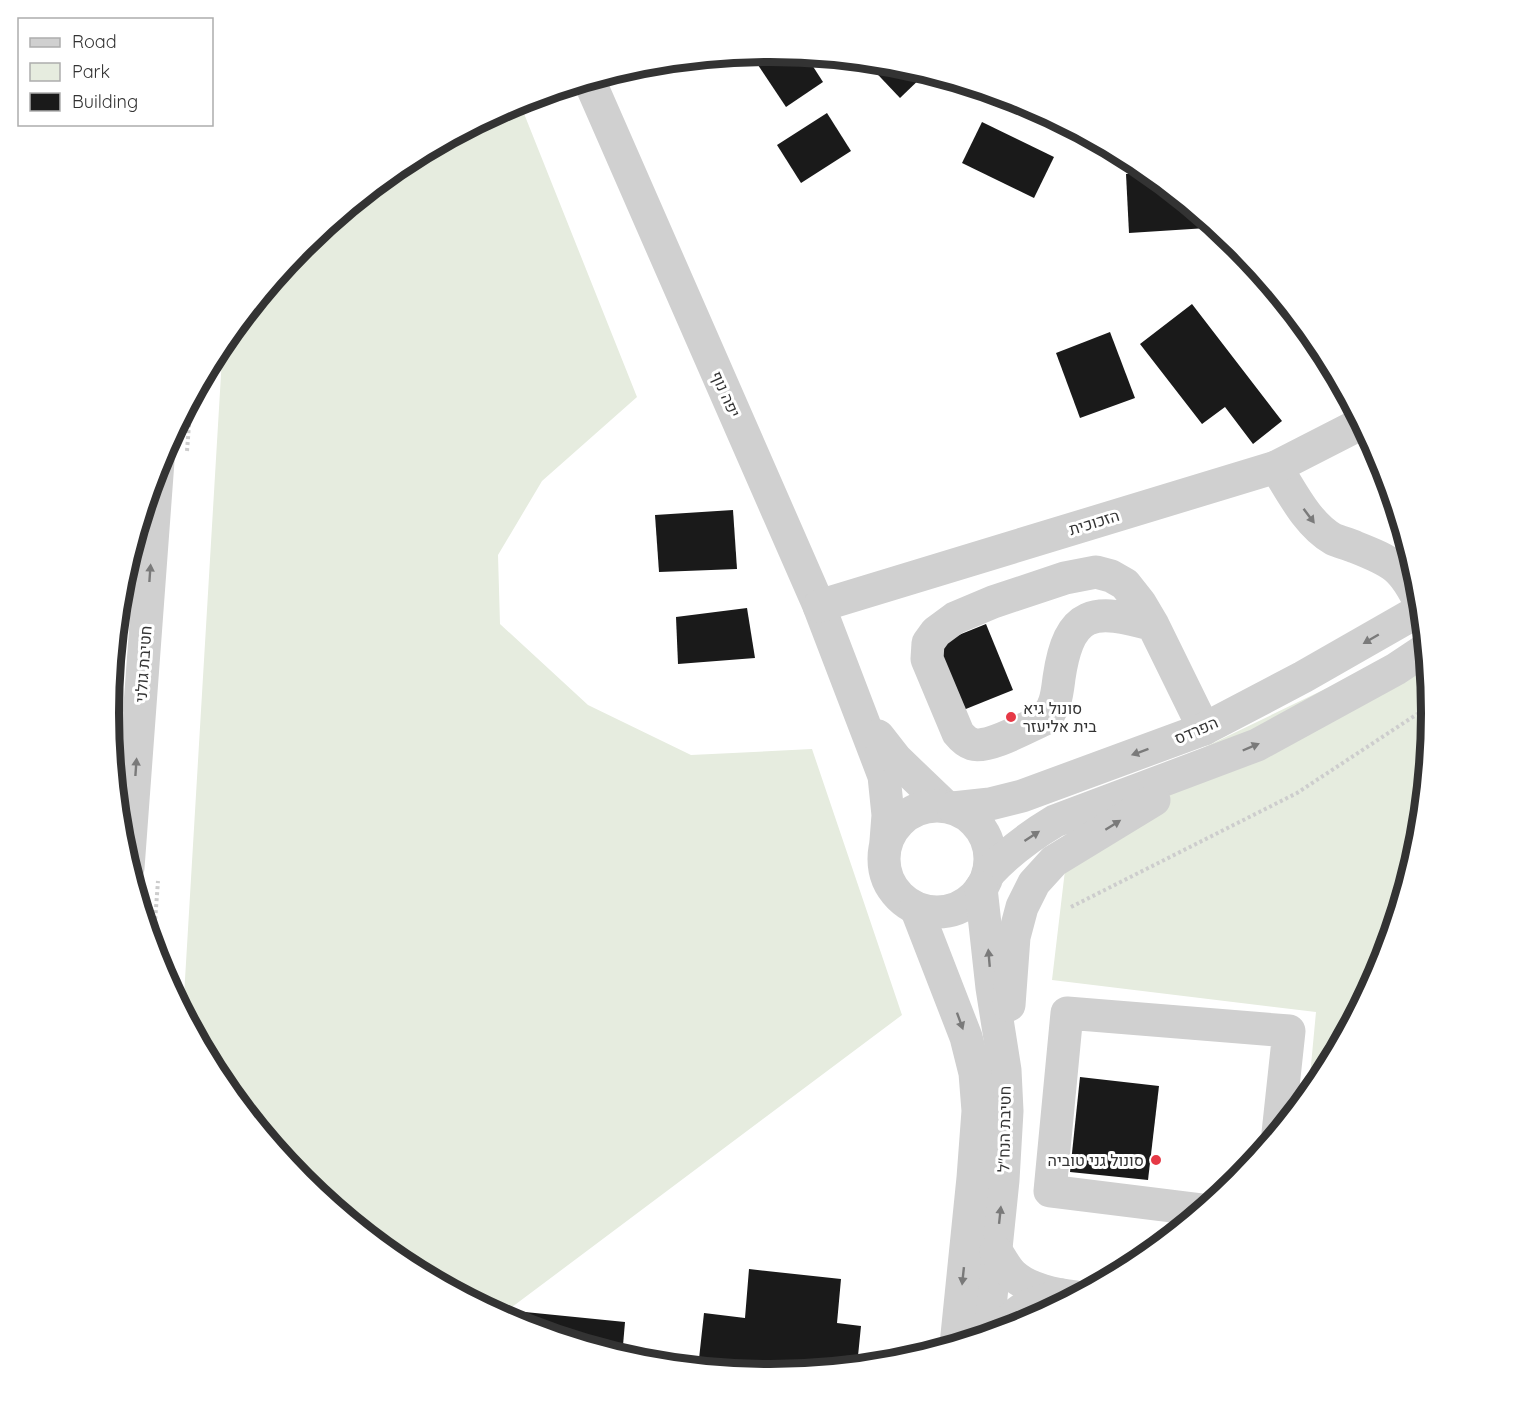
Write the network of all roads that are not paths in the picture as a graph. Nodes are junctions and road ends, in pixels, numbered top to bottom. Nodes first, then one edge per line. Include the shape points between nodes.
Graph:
1 (592, 87) edge
2 (1355, 427) edge
3 (1276, 467) junction
4 (155, 498) edge
5 (1408, 580) edge
6 (819, 606) junction
7 (1413, 612) edge
8 (1153, 626) junction
9 (1418, 654) edge
10 (859, 711) junction
11 (1204, 729) junction
12 (1219, 759) junction
13 (949, 807) junction
14 (130, 836) edge
15 (886, 841) junction
16 (984, 881) junction
17 (916, 908) junction
18 (1005, 1070) junction
19 (1279, 1119) edge
20 (1193, 1209) edge
21 (996, 1251) junction
22 (1063, 1294) edge
23 (1051, 1300) edge
24 (1011, 1318) edge
25 (988, 1327) edge
26 (957, 1337) edge

1 - 6 street, יפה נוף
2 - 3 street, הזכוכית
3 -> 5 street via 1314,524 1333,538 1396,566
3 - 6 street, הזכוכית
14 -> 4 street, חטיבת גולני
6 - 10 street, יפה נוף
7 -> 11 street, הפרדס via 1304,677
8 - 8 street via 1105,614 1081,623 1067,644 1050,713 1043,720 987,744 974,745 958,733 927,659 928,643 955,618 1031,588 1096,572 1125,584
8 - 11 street
12 -> 9 street via 1257,745
10 - 13 street, יפה נוף via 896,759
10 - 15 street, יפה נוף via 884,776
11 -> 13 street, הפרדס via 1022,796 990,804
16 -> 12 street via 1003,857 1055,821
18 -> 12 street via 1014,937 1034,883 1054,861
13 - 15 street via 927,807 910,813
13 - 16 street via 972,819 982,830 990,858
15 - 17 street via 885,873 892,888
16 - 17 street via 969,902 952,910
18 -> 16 street, חטיבת הנח"ל via 992,988
17 -> 26 street, חטיבת הנח"ל via 966,1037 975,1073 978,1111 974,1178
21 -> 18 street, חטיבת הנח"ל via 1004,1180
19 - 20 street via 1289,1031 1066,1013 1050,1191
21 - 22 street via 1013,1275
21 - 25 street, חטיבת הנח"ל
23 - 24 street via 1020,1308

